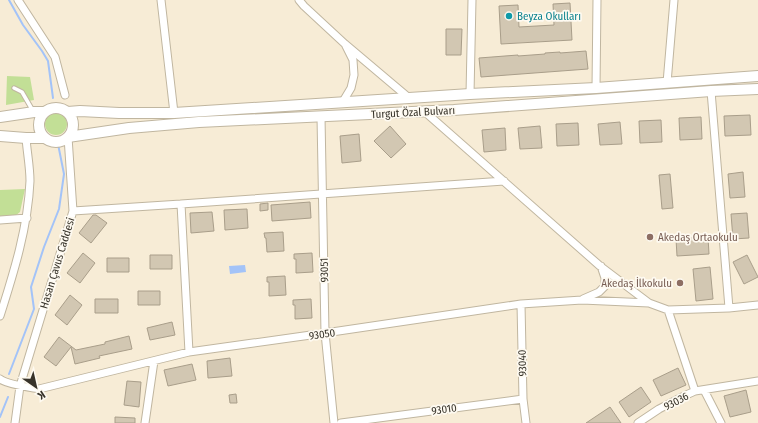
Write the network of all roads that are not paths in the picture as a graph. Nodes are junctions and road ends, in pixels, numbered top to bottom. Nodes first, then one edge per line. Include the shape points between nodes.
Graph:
1 (18, 0) edge
2 (161, 0) edge
3 (299, 0) edge
4 (472, 0) edge
5 (597, 0) edge
6 (674, 0) edge
7 (345, 44) junction
8 (758, 76) edge
9 (667, 83) junction
10 (14, 88) dead end
11 (596, 88) junction
12 (758, 89) edge
13 (711, 91) junction
14 (470, 94) junction
15 (65, 95) dead end
16 (409, 98) junction
17 (342, 103) junction
18 (424, 111) junction
19 (34, 112) junction
20 (45, 112) junction
21 (68, 112) junction
22 (174, 113) junction
23 (321, 116) junction
24 (0, 117) edge
25 (0, 136) edge
26 (68, 137) junction
27 (26, 138) junction
28 (45, 138) junction
29 (504, 181) junction
30 (322, 194) junction
31 (181, 204) junction
32 (73, 210) junction
33 (27, 218) junction
34 (0, 220) edge
35 (600, 266) junction
36 (582, 300) junction
37 (649, 303) junction
38 (521, 304) junction
39 (758, 305) edge
40 (729, 308) junction
41 (668, 310) junction
42 (0, 316) edge
43 (325, 333) junction
44 (189, 352) junction
45 (154, 362) junction
46 (0, 379) edge
47 (758, 382) edge
48 (20, 386) junction
49 (704, 390) junction
50 (695, 391) junction
51 (522, 399) junction
52 (15, 423) edge
53 (145, 423) edge
54 (334, 423) edge
55 (341, 423) edge
56 (526, 423) edge
57 (638, 423) edge
58 (721, 423) edge

1 - 15 street via 55,57
2 - 22 street
3 - 7 street
4 - 14 street
5 - 11 street
6 - 9 street
7 - 16 street
7 - 17 street via 352,60 354,75 351,88
8 - 9 main road, Turgut Özal Bulvarı
9 - 11 main road, Turgut Özal Bulvarı
10 - 19 lane via 22,92
11 - 14 main road, Turgut Özal Bulvarı
12 - 13 main road, Turgut Özal Bulvarı
13 - 18 main road, Turgut Özal Bulvarı
13 - 40 street
14 - 16 main road, Turgut Özal Bulvarı
16 - 17 main road, Turgut Özal Bulvarı
17 - 22 main road, Turgut Özal Bulvarı
18 - 23 main road, Turgut Özal Bulvarı
18 - 29 street
19 - 20 main road, Turgut Özal Bulvarı
19 - 24 main road, Turgut Özal Bulvarı
20 - 21 main road, Turgut Özal Bulvarı via 59,108
20 - 28 main road via 39,122 39,128
21 - 22 main road, Turgut Özal Bulvarı
21 - 26 main road via 72,116 74,127
23 - 26 main road, Turgut Özal Bulvarı via 199,122 129,128
23 - 30 street, 93051
25 - 27 main road, Turgut Özal Bulvarı
26 - 28 main road, Turgut Özal Bulvarı via 59,142
26 - 32 street, Hasan Çavus Caddesi
27 - 28 main road, Turgut Özal Bulvarı
27 - 33 street via 30,179
29 - 30 street
29 - 35 street
30 - 31 street
30 - 43 street, 93051
31 - 32 street
31 - 44 street
32 - 48 street, Hasan Çavus Caddesi
33 - 34 street
33 - 42 street via 14,273
35 - 36 street via 606,278 605,286 599,292
35 - 37 street
36 - 37 street, 93050
36 - 38 street, 93050
37 - 41 street
38 - 43 street, 93050
38 - 51 street, 93040
39 - 40 street
40 - 41 street
41 - 50 street
43 - 44 street, 93050
43 - 54 street, 93051
44 - 45 street, 93050
45 - 48 street, 93050 via 39,389
45 - 53 street
46 - 48 street, 93050
47 - 49 street, 93036
48 - 52 street, Hasan Çavus Caddesi
49 - 50 street, 93036
49 - 58 street
50 - 57 street, 93036
51 - 55 street, 93010
51 - 56 street, 93040

